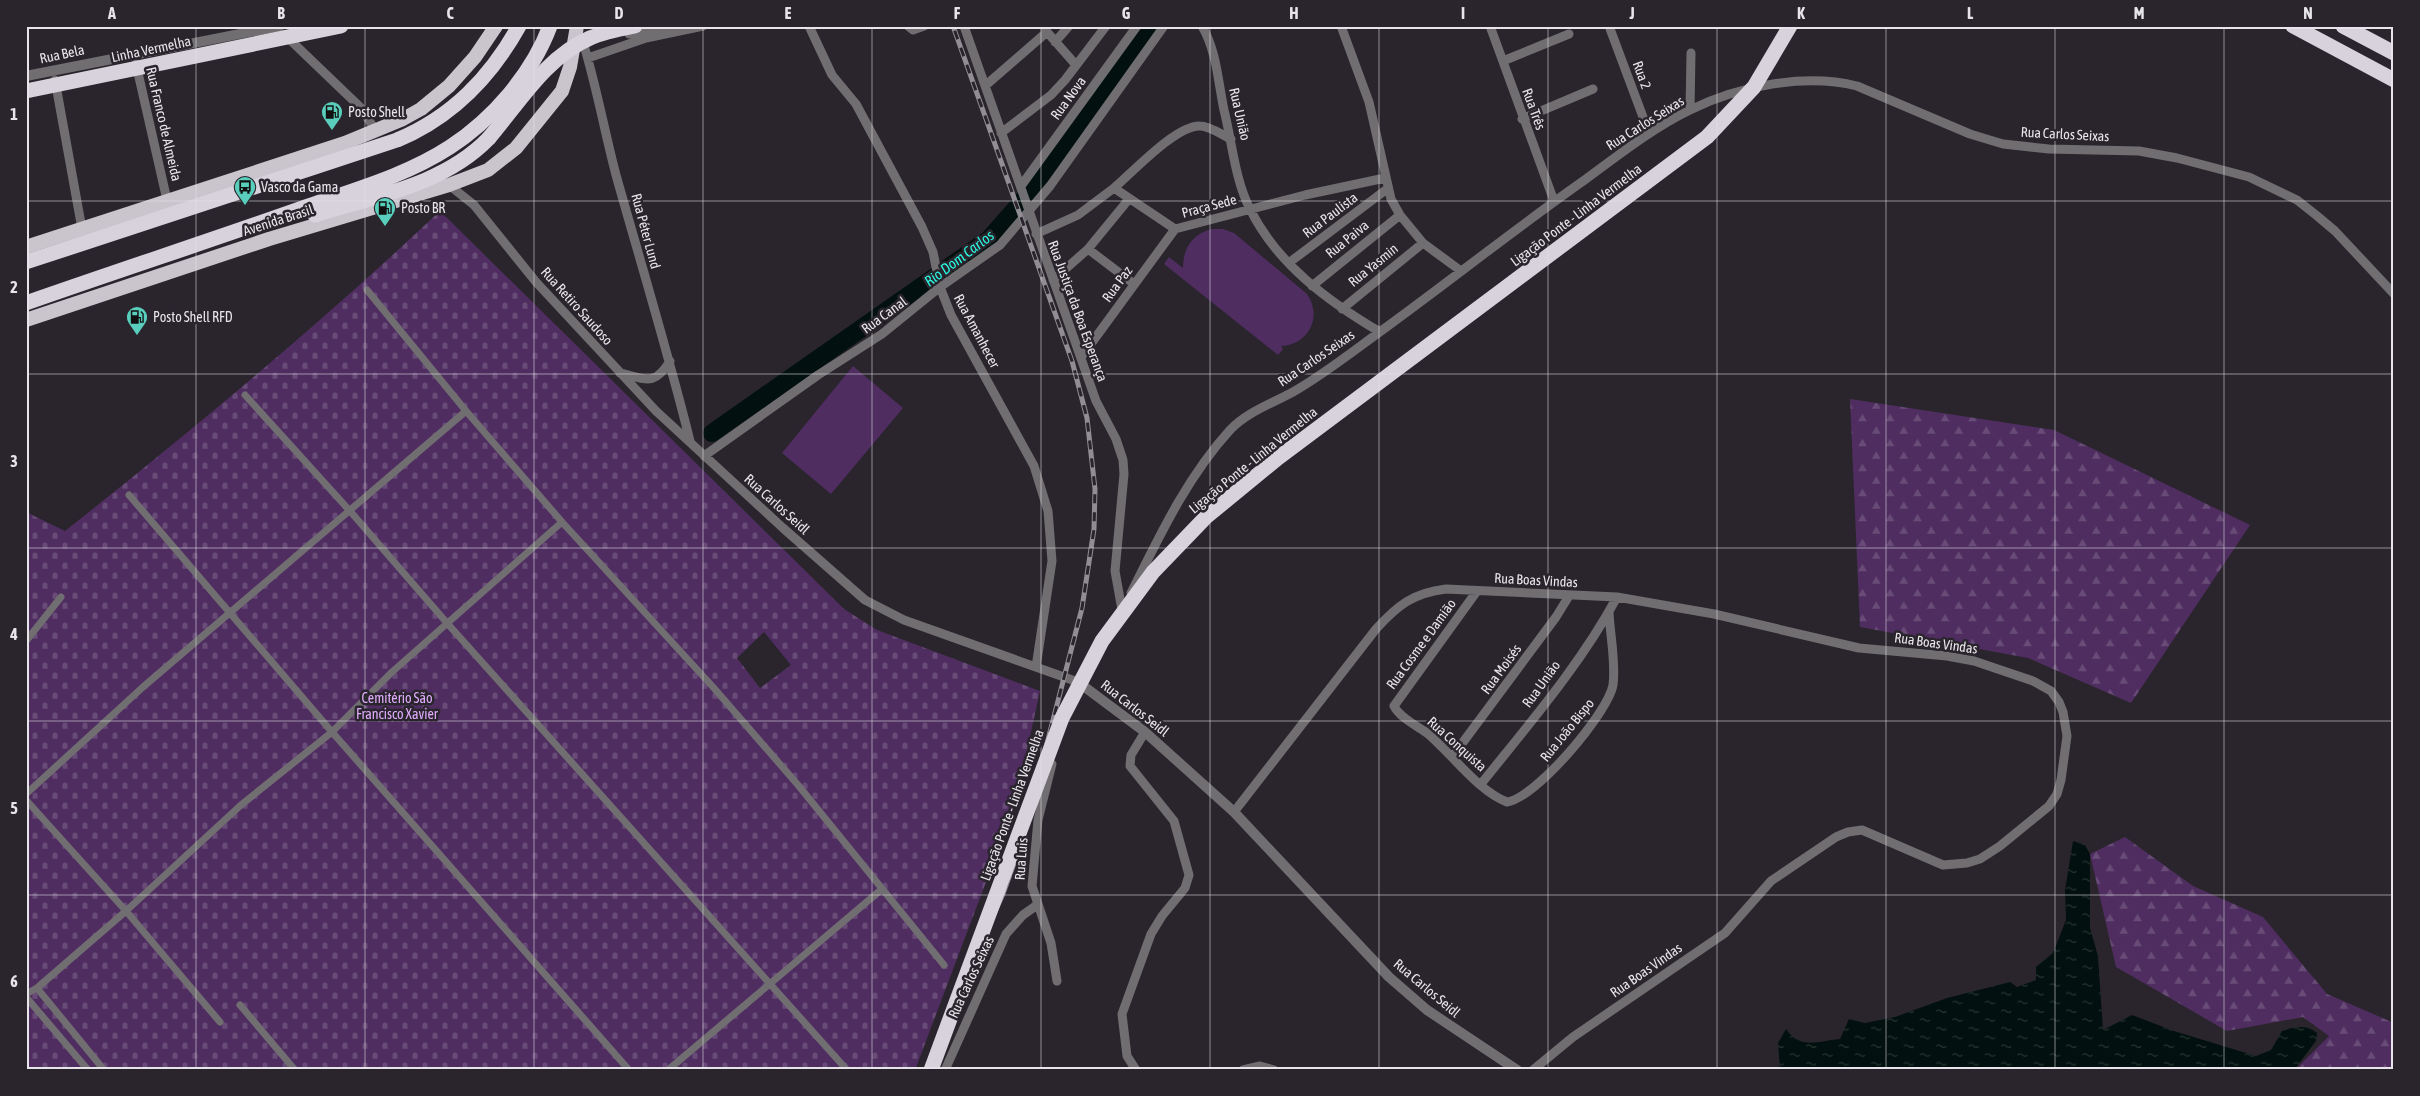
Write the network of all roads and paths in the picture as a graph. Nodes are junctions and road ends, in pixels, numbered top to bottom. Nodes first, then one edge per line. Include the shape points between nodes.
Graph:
1 (304, 26) edge
2 (341, 26) edge
3 (496, 26) edge
4 (519, 26) edge
5 (550, 26) edge
6 (578, 26) edge
7 (635, 26) edge
8 (665, 26) edge
9 (703, 26) edge
10 (809, 26) edge
11 (908, 26) edge
12 (924, 26) edge
13 (964, 26) edge
14 (1069, 26) edge
15 (1106, 26) edge
16 (1137, 26) edge
17 (1164, 26) edge
18 (1203, 26) edge
19 (1341, 26) edge
20 (1490, 26) edge
21 (1790, 26) edge
22 (2293, 26) edge
23 (2343, 26) edge
24 (278, 27) edge
25 (1610, 27) edge
26 (1046, 29) edge
27 (1569, 34) dead end
28 (1055, 42) junction
29 (585, 48) junction
30 (134, 53) junction
31 (1691, 53) dead end
32 (2394, 53) edge
33 (588, 58) junction
34 (1503, 61) junction
35 (1076, 65) junction
36 (53, 70) junction
37 (26, 76) edge
38 (2394, 80) edge
39 (26, 82) edge
40 (986, 85) junction
41 (1594, 89) dead end
42 (26, 91) edge
43 (1690, 110) junction
44 (1522, 119) junction
45 (376, 131) junction
46 (1001, 133) junction
47 (1649, 133) junction
48 (1231, 139) junction
49 (1385, 178) junction
50 (449, 185) junction
51 (1114, 188) junction
52 (1387, 189) junction
53 (1022, 190) junction
54 (1129, 199) junction
55 (167, 200) junction
56 (1554, 201) junction
57 (1029, 208) junction
58 (1250, 209) junction
59 (1400, 215) junction
60 (82, 228) junction
61 (248, 229) junction
62 (1175, 229) junction
63 (1036, 234) junction
64 (1422, 243) junction
65 (26, 247) edge
66 (1088, 249) junction
67 (26, 262) edge
68 (1290, 262) junction
69 (1461, 271) junction
70 (1053, 280) junction
71 (939, 283) junction
72 (1134, 284) junction
73 (1312, 286) junction
74 (367, 290) dead end
75 (2394, 294) edge
76 (26, 303) edge
77 (1342, 309) junction
78 (26, 320) edge
79 (1380, 332) junction
80 (1082, 356) junction
81 (670, 362) junction
82 (620, 373) junction
83 (245, 396) dead end
84 (466, 411) junction
85 (690, 441) junction
86 (704, 456) junction
87 (129, 495) dead end
88 (350, 511) junction
89 (562, 522) junction
90 (1477, 591) junction
91 (1569, 596) junction
92 (61, 597) dead end
93 (1617, 597) junction
94 (1122, 610) junction
95 (1609, 612) junction
96 (232, 613) junction
97 (447, 623) junction
98 (26, 641) edge
99 (1036, 667) junction
100 (1078, 682) junction
101 (1399, 713) joint
102 (332, 732) junction
103 (1145, 732) junction
104 (1452, 757) junction
105 (1481, 784) junction
106 (26, 794) edge
107 (1496, 796) joint
108 (26, 800) edge
109 (1234, 812) junction
110 (882, 889) junction
111 (1037, 905) junction
112 (126, 911) junction
113 (944, 965) dead end
114 (1057, 980) dead end
115 (769, 983) junction
116 (37, 988) junction
117 (26, 995) edge
118 (240, 1005) dead end
119 (220, 1022) dead end
120 (88, 1070) edge
121 (104, 1070) edge
122 (295, 1070) edge
123 (629, 1070) edge
124 (668, 1070) edge
125 (846, 1070) edge
126 (931, 1070) edge
127 (945, 1070) edge
128 (1136, 1070) edge
129 (1243, 1070) edge
130 (1274, 1070) edge
131 (1517, 1070) edge
132 (1533, 1070) edge

1 - 39 highway, Linha Vermelha
2 - 42 highway, Linha Vermelha, bridge
3 - 45 highway via 475,58 435,99
4 - 67 highway via 501,56 472,91 435,122 417,132
5 - 61 highway, Avenida Brasil via 536,55 504,99 451,146 396,176
6 - 29 street, Rua Péter Lund
6 - 50 highway, Avenida Brasil via 567,80 556,100 505,157 481,173
7 - 61 highway, bridge via 598,35 563,53 489,138 460,164 413,185 311,216
8 - 29 street via 600,40
9 - 33 street via 646,38
10 - 71 street, Rua Amanhecer via 832,75 856,104 931,246
11 - 12 street via 914,30
13 - 40 street, Rua Justiça da Boa Esperança
14 - 28 street
15 - 35 street
16 - 53 street, Rua Nova
17 - 57 street, Rua Canal
18 - 48 street, Rua União via 1212,49
19 - 49 street via 1369,102
20 - 34 street, Rua Três
21 - 126 highway, Ligação Ponte - Linha Vermelha, bridge via 1754,87 1707,136 1278,458 1199,523 1146,579 1102,641 1062,718
22 - 38 highway
23 - 32 highway
24 - 30 street, Rua Bela
24 - 45 street via 360,107
25 - 47 street, Rua 2
26 - 28 street
26 - 40 street
27 - 34 street
28 - 35 street
29 - 33 street, Rua Péter Lund
30 - 36 street, Rua Bela
30 - 55 street, Rua Franco de Almeida
31 - 43 street
33 - 81 street, Rua Péter Lund via 600,114
34 - 44 street, Rua Três
35 - 46 street via 1051,95
36 - 37 street, Rua Bela
36 - 60 street
40 - 46 street, Rua Justiça da Boa Esperança
41 - 44 street
43 - 47 street, Rua Carlos Seixas
43 - 75 street, Rua Carlos Seixas via 1728,95 1771,85 1825,80 1857,86 1970,134 2003,144 2049,149 2139,151 2210,166 2249,177 2297,200 2335,231
44 - 56 street, Rua Três
45 - 55 highway
46 - 53 street, Rua Justiça da Boa Esperança
47 - 56 street, Rua Carlos Seixas
48 - 51 street via 1206,127 1191,127 1168,140
48 - 58 street, Rua União
49 - 52 street
49 - 58 street
50 - 78 highway, Avenida Brasil via 269,239
50 - 82 street, Rua Retiro Saudoso via 474,205 536,282
51 - 54 street
51 - 63 street via 1078,215
52 - 59 street
52 - 68 street, Rua Paulista
53 - 57 street, Rua Justiça da Boa Esperança
54 - 62 street
54 - 66 street
55 - 60 highway
56 - 69 street, Rua Carlos Seixas
57 - 63 street, Rua Justiça da Boa Esperança
57 - 71 street, Rua Canal via 1000,245
58 - 62 street, Praça Sede
58 - 68 street, Rua União via 1265,234
59 - 64 street
59 - 73 street, Rua Paiva
60 - 65 highway
61 - 76 highway, Avenida Brasil
62 - 72 street, Rua Paz
63 - 70 street, Rua Justiça da Boa Esperança
64 - 69 street
64 - 77 street, Rua Yasmin
66 - 70 street
66 - 72 street
68 - 73 street, Rua União
69 - 79 street, Rua Carlos Seixas
70 - 80 street, Rua Justiça da Boa Esperança
71 - 86 street, Rua Canal via 882,334
71 - 99 street, Rua Amanhecer via 951,315 1034,466 1048,511 1052,561
72 - 80 street, Rua Paz
73 - 77 street, Rua União
74 - 84 street
77 - 79 street, Rua União
79 - 94 street, Rua Carlos Seixas via 1294,391 1243,418 1231,429 1200,467
80 - 94 street, Rua Justiça da Boa Esperança via 1096,401 1123,460 1116,570
81 - 82 street via 656,378 644,379
81 - 85 street, Rua Péter Lund
82 - 85 street, Rua Retiro Saudoso
83 - 88 street
84 - 88 street
84 - 89 street
85 - 86 street, Rua Carlos Seidl
86 - 99 street, Rua Carlos Seidl via 865,600 904,620
87 - 96 street
88 - 96 street
88 - 97 street
89 - 97 street
89 - 110 street via 713,687
90 - 91 street, Rua Boas Vindas
90 - 101 street, Rua Cosme e Damião via 1395,704 1394,708
90 - 109 street, Rua Boas Vindas via 1446,589 1426,592 1392,612 1350,660
91 - 93 street, Rua Boas Vindas
91 - 104 street, Rua Moisés
92 - 98 street
93 - 95 street, Rua União
93 - 132 street, Rua Boas Vindas via 1714,614 1859,648 1918,652 1974,661 2033,681 2050,691 2063,712 2067,736 2062,772 2057,794 2049,806 2000,846 1967,863 1944,865 1862,830 1836,837 1770,881 1725,933 1573,1038
94 - 100 street, Rua Carlos Seixas via 1109,637
95 - 105 street, Rua União via 1543,706
95 - 107 street, Rua João Bispo via 1613,670 1609,698 1584,734 1551,772 1512,801
96 - 102 street
96 - 106 street via 143,686
97 - 102 street
97 - 115 street
99 - 100 street, Rua Carlos Seidl
100 - 103 street, Rua Carlos Seidl
100 - 111 street, Rua Luis via 1038,820 1032,870
101 - 104 street, Rua Conquista
102 - 112 street via 241,805
102 - 123 street
103 - 109 street, Rua Carlos Seidl
103 - 128 street via 1131,755 1130,766 1174,821 1189,875 1185,888 1151,934 1122,1014 1127,1056
104 - 105 street, Rua Conquista
105 - 107 street, Rua Conquista
108 - 112 street
109 - 131 street, Rua Carlos Seidl via 1389,976 1427,1010
110 - 113 street
110 - 115 street
111 - 114 street, Rua Luis via 1051,944
111 - 127 street, Rua Carlos Seixas via 1006,934
112 - 116 street
112 - 119 street
115 - 124 street
115 - 125 street
116 - 117 street
116 - 121 street
117 - 120 street
118 - 122 street
129 - 130 street via 1260,1066

